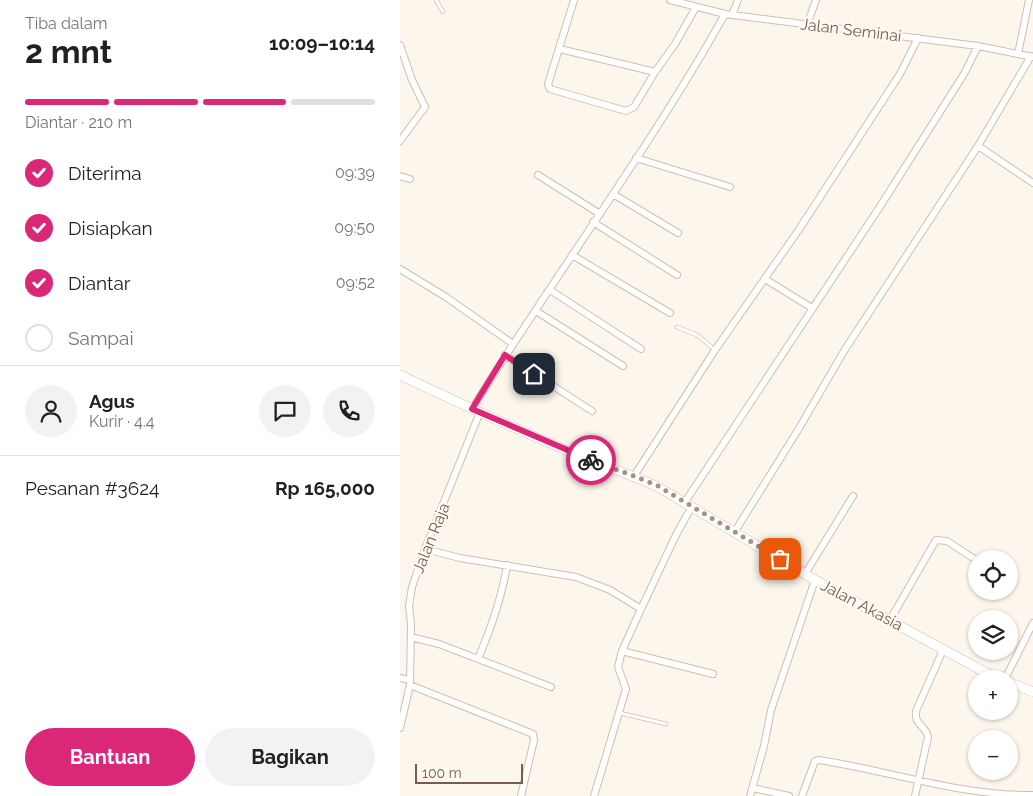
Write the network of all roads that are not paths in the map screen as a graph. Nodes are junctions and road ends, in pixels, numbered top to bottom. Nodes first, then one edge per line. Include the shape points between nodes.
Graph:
1 (436, 0) edge
2 (574, 0) edge
3 (670, 0) edge
4 (738, 0) edge
5 (816, 0) edge
6 (1028, 0) edge
7 (696, 7) junction
8 (443, 12) dead end
9 (729, 14) junction
10 (807, 24) junction
11 (918, 38) junction
12 (400, 45) edge
13 (978, 46) junction
14 (560, 49) junction
15 (1018, 54) junction
16 (1032, 57) edge
17 (655, 72) junction
18 (400, 141) edge
19 (978, 146) junction
20 (636, 158) junction
21 (538, 175) dead end
22 (400, 176) edge
23 (410, 179) dead end
24 (1033, 183) edge
25 (730, 187) dead end
26 (612, 194) junction
27 (600, 214) junction
28 (593, 222) junction
29 (678, 233) dead end
30 (572, 255) junction
31 (400, 269) edge
32 (677, 274) dead end
33 (765, 279) junction
34 (550, 290) junction
35 (812, 308) junction
36 (536, 311) junction
37 (670, 313) dead end
38 (677, 327) dead end
39 (513, 344) junction
40 (641, 349) dead end
41 (715, 350) junction
42 (505, 355) junction
43 (623, 366) dead end
44 (400, 375) edge
45 (476, 410) junction
46 (592, 411) dead end
47 (634, 476) junction
48 (853, 496) dead end
49 (688, 504) junction
50 (734, 533) junction
51 (425, 549) junction
52 (968, 555) edge
53 (507, 565) junction
54 (805, 574) junction
55 (814, 580) junction
56 (641, 609) junction
57 (890, 620) junction
58 (1033, 622) edge
59 (411, 637) junction
60 (943, 650) junction
61 (622, 651) junction
62 (478, 659) junction
63 (984, 670) edge
64 (1008, 670) edge
65 (713, 674) dead end
66 (400, 678) edge
67 (410, 682) junction
68 (1018, 686) edge
69 (551, 687) dead end
70 (1033, 692) edge
71 (619, 713) junction
72 (666, 724) dead end
73 (400, 728) edge
74 (918, 782) junction
75 (753, 788) junction
76 (962, 793) edge
77 (994, 795) edge
78 (1033, 795) edge
79 (521, 796) edge
80 (594, 796) edge
81 (750, 796) edge
82 (789, 796) edge
83 (802, 796) edge
84 (915, 796) edge

1 - 8 lane
2 - 14 street
3 - 7 street, Jalan Seminai
4 - 9 street, Jalan Raja
5 - 10 street
6 - 15 street
7 - 9 street, Jalan Seminai
7 - 17 street
9 - 10 street, Jalan Seminai
9 - 20 street, Jalan Raja
10 - 11 street, Jalan Seminai
11 - 13 street, Jalan Seminai
11 - 33 street via 900,74
12 - 18 street via 424,107
13 - 15 street, Jalan Seminai
13 - 35 street via 964,74
14 - 17 street
14 - 17 street via 548,84 550,89 616,109 626,111 634,107
15 - 16 street, Jalan Seminai
16 - 19 street
19 - 24 street
19 - 50 street via 844,351
20 - 25 street
20 - 26 street, Jalan Raja
21 - 27 street
22 - 23 street
26 - 27 street, Jalan Raja
26 - 29 street
27 - 28 street, Jalan Raja
28 - 30 street, Jalan Raja
28 - 32 street
30 - 34 street, Jalan Raja
30 - 37 street
31 - 39 street
33 - 35 street
33 - 41 street
34 - 36 street, Jalan Raja
34 - 40 street
35 - 49 street
36 - 39 street, Jalan Raja
36 - 43 street
38 - 41 lane via 697,335
39 - 42 street, Jalan Raja
41 - 47 street
42 - 45 street, Jalan Raja
42 - 46 street
44 - 45 street, Jalan Akasia
45 - 47 street, Jalan Akasia
45 - 51 street, Jalan Raja
47 - 49 street, Jalan Akasia
48 - 54 street
49 - 50 street, Jalan Akasia
49 - 56 street
50 - 54 street, Jalan Akasia
51 - 53 street
51 - 59 street, Jalan Raja via 411,592
52 - 57 street via 947,541 936,540
53 - 56 street via 576,577 610,590
53 - 62 street via 493,624
54 - 55 street, Jalan Akasia
55 - 57 street, Jalan Akasia
55 - 75 street via 771,710
56 - 61 street
57 - 60 street, Jalan Akasia
58 - 64 street
59 - 62 street
59 - 67 street, Jalan Raja
60 - 63 street, Jalan Akasia
60 - 74 street via 916,711 917,722 928,737
61 - 65 street
61 - 71 street via 618,668 626,689
62 - 69 street
66 - 67 street
67 - 73 street, Jalan Raja
67 - 79 street via 533,734
68 - 70 street
71 - 72 lane
71 - 80 street
74 - 76 street
74 - 83 street via 819,760 815,762
74 - 84 street
75 - 81 street
75 - 82 street
76 - 77 street
77 - 78 street

